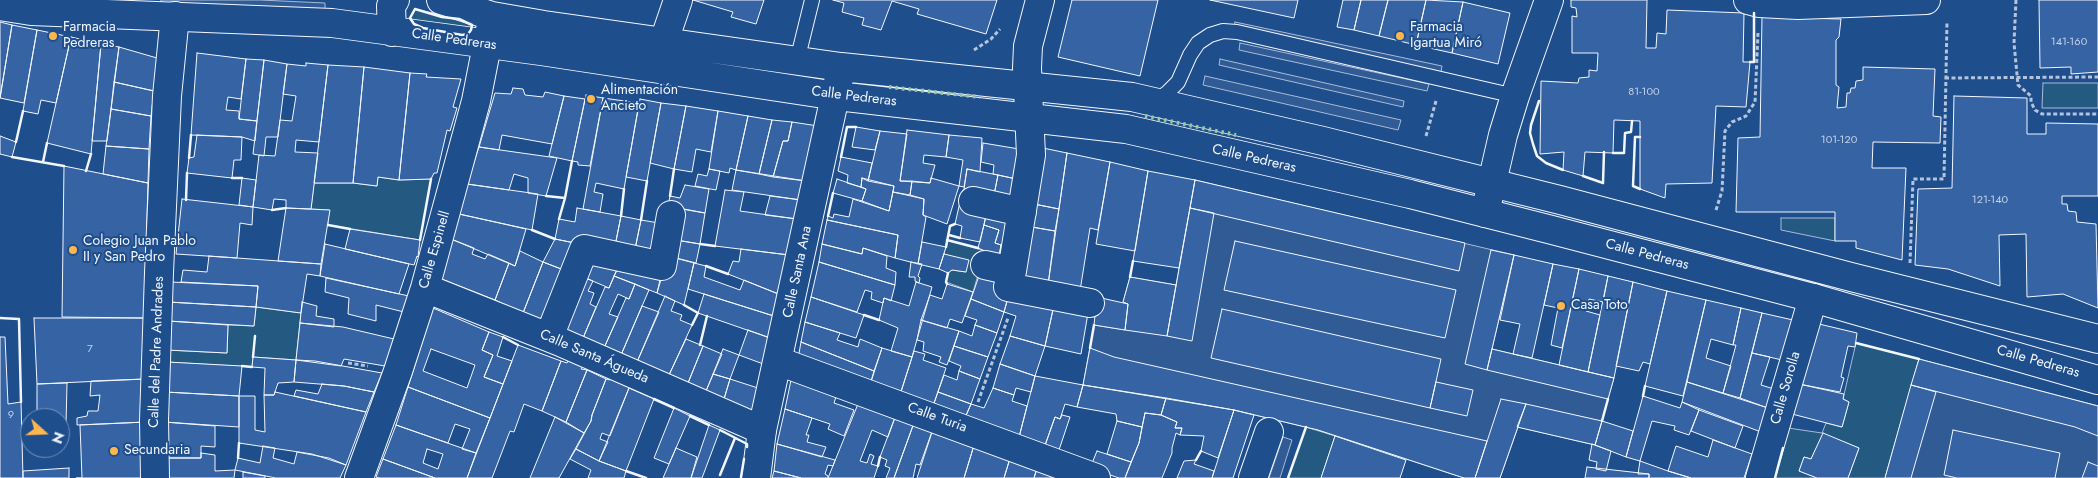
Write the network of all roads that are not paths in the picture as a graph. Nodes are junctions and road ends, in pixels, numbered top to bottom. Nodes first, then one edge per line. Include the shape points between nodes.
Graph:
1 (395, 0) edge
2 (441, 0) edge
3 (678, 0) edge
4 (812, 0) edge
5 (1040, 0) edge
6 (1549, 0) edge
7 (1926, 0) edge
8 (1754, 1) edge
9 (1798, 2) edge
10 (0, 6) edge
11 (53, 6) edge
12 (175, 16) junction
13 (492, 16) junction
14 (392, 32) junction
15 (664, 41) junction
16 (488, 45) junction
17 (797, 60) junction
18 (840, 66) junction
19 (1028, 86) junction
20 (837, 96) junction
21 (1515, 96) junction
22 (1155, 102) junction
23 (1030, 118) junction
24 (1503, 134) junction
25 (1493, 183) junction
26 (1545, 196) junction
27 (973, 201) dead end
28 (1022, 212) junction
29 (1485, 213) junction
30 (671, 216) dead end
31 (985, 265) dead end
32 (1012, 271) junction
33 (425, 288) junction
34 (1813, 298) junction
35 (1090, 303) dead end
36 (549, 337) junction
37 (2098, 339) edge
38 (778, 361) junction
39 (2098, 380) edge
40 (762, 430) junction
41 (1269, 432) dead end
42 (155, 478) edge
43 (359, 478) edge
44 (756, 478) edge
45 (1096, 478) edge
46 (1253, 478) edge
47 (1760, 478) edge

1 - 14 main road, Calle Pedreras via 391,12
2 - 13 main road, Calle Pedreras
3 - 15 main road
4 - 17 lane
5 - 19 main road via 1028,46
6 - 21 main road
7 - 9 main road
8 - 9 main road
10 - 11 main road, Calle Pedreras
11 - 12 main road, Calle Pedreras
12 - 14 main road, Calle Pedreras via 332,23
12 - 42 main road, Calle del Padre Andrades via 167,96 154,420
13 - 15 main road, Calle Pedreras
13 - 16 main road, Calle Espinell
14 - 16 main road, Calle Pedreras
15 - 17 main road, Calle Pedreras
16 - 20 main road, Calle Pedreras
16 - 33 main road, Calle Espinell
17 - 18 main road, Calle Pedreras
18 - 19 main road, Calle Pedreras
18 - 20 main road, Calle Santa Ana
19 - 22 main road, Calle Pedreras
19 - 23 main road
20 - 23 main road, Calle Pedreras
20 - 38 main road, Calle Santa Ana
21 - 22 lane via 1223,31 1198,43 1178,82
21 - 24 main road
22 - 25 main road, Calle Pedreras
23 - 28 main road via 1031,155
23 - 29 main road, Calle Pedreras via 1126,129
24 - 25 main road
24 - 26 main road via 1506,155 1514,171
25 - 26 main road, Calle Pedreras
25 - 29 main road
26 - 37 main road, Calle Pedreras
27 - 28 main road
28 - 32 main road
29 - 34 main road, Calle Pedreras
30 - 36 main road via 662,266 584,249
31 - 32 main road
32 - 35 main road via 1008,287
33 - 36 main road, Calle Santa Águeda
33 - 43 main road, Calle Espinell
34 - 39 main road, Calle Pedreras
34 - 47 main road, Calle Sorolla
36 - 40 main road, Calle Santa Águeda
38 - 40 main road, Calle Santa Ana
38 - 45 main road, Calle Turia
40 - 44 main road, Calle Santa Ana
41 - 46 main road

